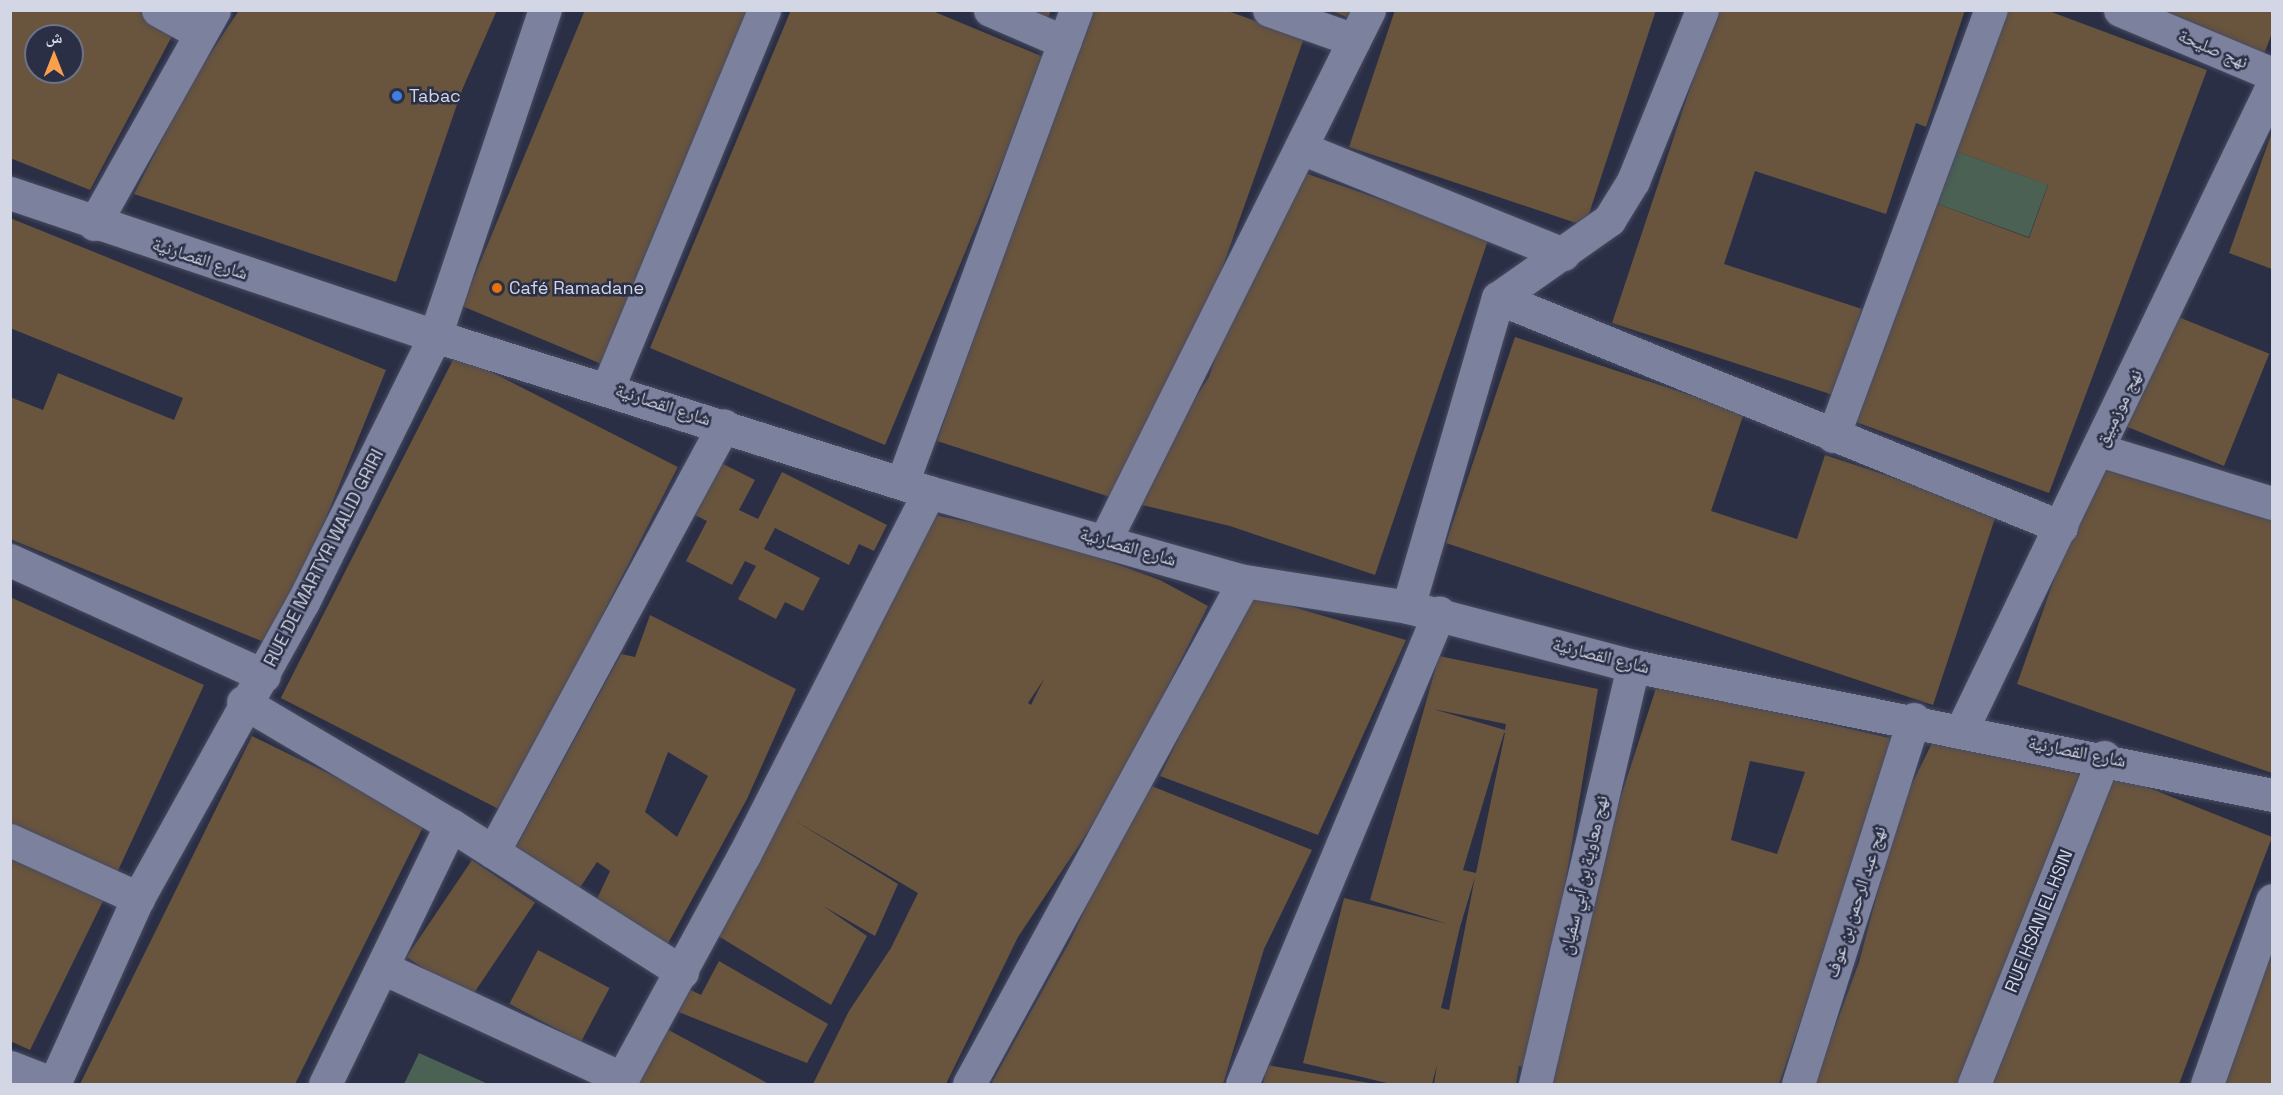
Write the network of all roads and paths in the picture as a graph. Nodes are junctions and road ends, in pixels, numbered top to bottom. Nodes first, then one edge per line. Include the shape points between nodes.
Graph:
1 (158, 10) edge
2 (545, 10) edge
3 (764, 10) edge
4 (990, 10) edge
5 (1076, 10) edge
6 (1269, 10) edge
7 (1369, 10) edge
8 (1702, 10) edge
9 (1991, 10) edge
10 (2120, 10) edge
11 (207, 22) edge
12 (1354, 40) junction
13 (1064, 42) junction
14 (2272, 75) edge
15 (2272, 86) edge
16 (1301, 148) junction
17 (10, 193) edge
18 (94, 224) junction
19 (1563, 254) junction
20 (1498, 298) junction
21 (435, 336) junction
22 (608, 387) junction
23 (724, 426) junction
24 (1833, 436) junction
25 (2099, 450) junction
26 (915, 487) junction
27 (2272, 503) edge
28 (2061, 527) junction
29 (1105, 540) junction
30 (10, 560) edge
31 (1244, 581) junction
32 (1424, 610) junction
33 (1633, 666) junction
34 (264, 676) junction
35 (243, 702) junction
36 (1914, 719) junction
37 (1962, 729) junction
38 (2104, 757) junction
39 (2272, 795) edge
40 (451, 825) junction
41 (10, 840) edge
42 (493, 852) junction
43 (138, 898) junction
44 (2272, 900) edge
45 (385, 969) junction
46 (682, 972) junction
47 (10, 1066) edge
48 (621, 1082) edge
49 (54, 1084) edge
50 (325, 1084) edge
51 (969, 1084) edge
52 (1242, 1084) edge
53 (1535, 1084) edge
54 (1798, 1084) edge
55 (1974, 1084) edge
56 (2207, 1084) edge

1 - 11 street
2 - 21 street, RUE DE MARTYR WALID GRIRI
3 - 22 street
4 - 13 street
5 - 13 street
6 - 12 street
7 - 12 street
8 - 19 street via 1633,181 1609,220
9 - 24 street
10 - 14 street, نهج صليحة
11 - 18 street
12 - 16 street
13 - 26 street
15 - 25 street, نهج موزمبيق
16 - 19 street
16 - 29 street
17 - 18 street, شارع القصارنية
18 - 21 street, شارع القصارنية
19 - 20 street
20 - 24 street
20 - 32 street
21 - 22 street, شارع القصارنية
21 - 34 street, RUE DE MARTYR WALID GRIRI
22 - 23 street, شارع القصارنية
23 - 26 street, شارع القصارنية
23 - 42 street
24 - 28 street
25 - 27 street
25 - 28 street, نهج موزمبيق
26 - 29 street, شارع القصارنية
26 - 46 street
28 - 37 street, نهج موزمبيق
29 - 31 street, شارع القصارنية
30 - 34 street
31 - 32 street, شارع القصارنية
31 - 51 street
32 - 33 street, شارع القصارنية
32 - 52 street
33 - 36 street, شارع القصارنية
33 - 53 street, نهج معاوية بن أبي سفيان
34 - 35 street, RUE DE MARTYR WALID GRIRI
35 - 40 street
35 - 43 street, RUE DE MARTYR WALID GRIRI
36 - 37 street, شارع القصارنية
36 - 54 street, نهج عبد الرحمن بن عوف
37 - 38 street, شارع القصارنية
38 - 39 street, شارع القصارنية
38 - 55 street, RUE HSAN EL HSIN
40 - 42 street
40 - 45 street
41 - 43 street
42 - 46 street
43 - 49 street, RUE DE MARTYR WALID GRIRI
44 - 56 street
45 - 48 street
45 - 50 street
46 - 48 street
47 - 49 street

